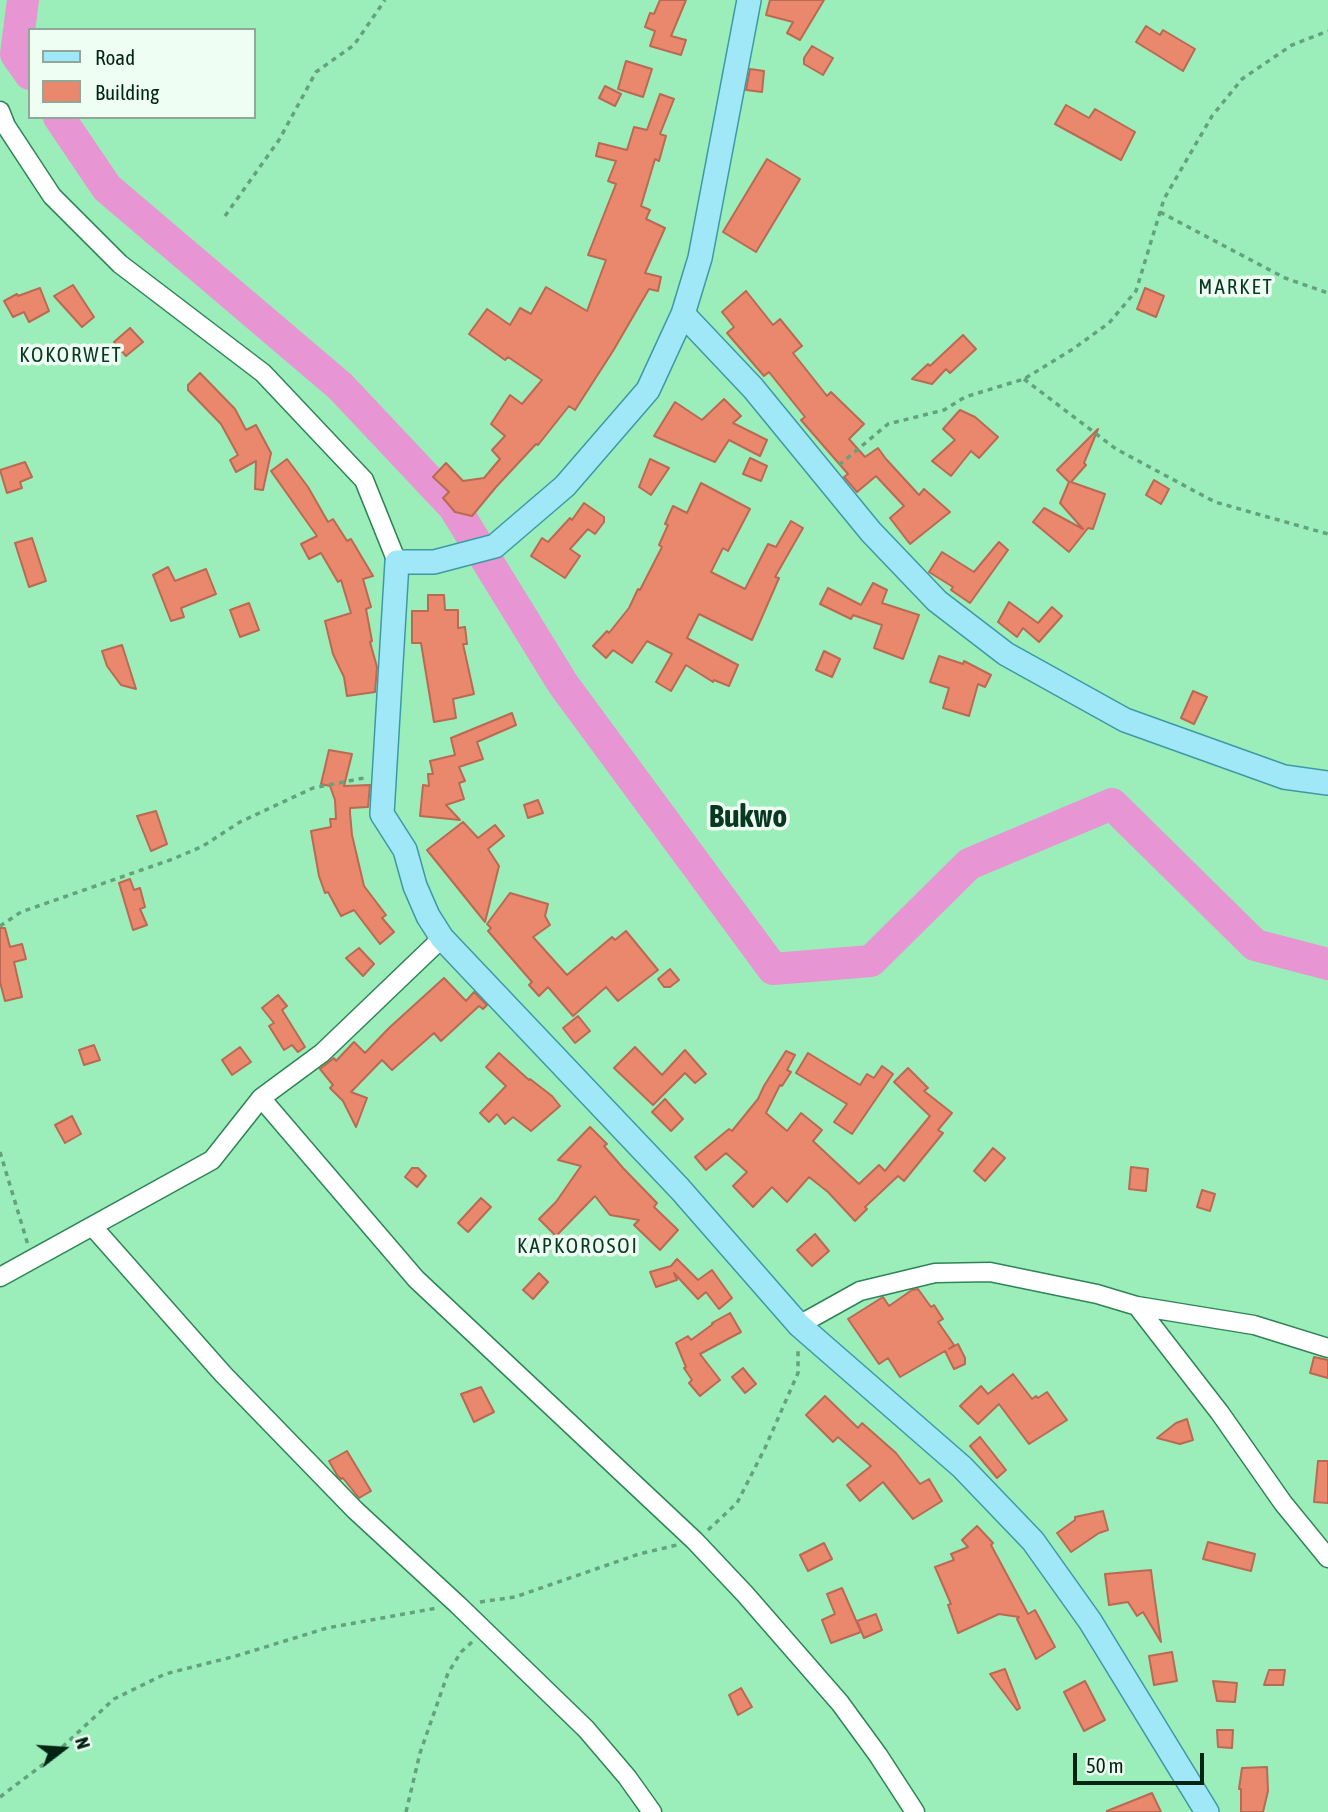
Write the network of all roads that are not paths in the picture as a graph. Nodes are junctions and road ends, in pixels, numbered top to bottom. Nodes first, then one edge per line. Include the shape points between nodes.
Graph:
1 (749, 0) edge
2 (0, 111) edge
3 (683, 314) junction
4 (397, 562) junction
5 (1328, 783) edge
6 (442, 938) junction
7 (261, 1098) junction
8 (93, 1227) junction
9 (0, 1277) edge
10 (1137, 1306) junction
11 (799, 1325) junction
12 (1328, 1348) edge
13 (1328, 1558) edge
14 (652, 1812) edge
15 (915, 1812) edge
16 (1207, 1812) edge

1 - 3 main road via 700,258
2 - 4 street via 52,196 120,264 263,373 364,480
3 - 4 main road via 648,390 565,486 495,546 434,562
3 - 5 main road via 753,387 870,532 937,601 1006,654 1125,720 1284,777
4 - 6 main road via 382,814 404,850 415,886
6 - 7 street via 321,1053
6 - 11 main road via 680,1189
7 - 8 street via 212,1160
7 - 15 street via 416,1279 695,1541 745,1594 840,1703
8 - 9 street
8 - 14 street via 223,1374 355,1510 586,1729
10 - 11 street via 990,1272 935,1273 860,1291
10 - 12 street via 1255,1325
10 - 13 street
11 - 16 main road via 962,1467 1033,1541 1090,1621

